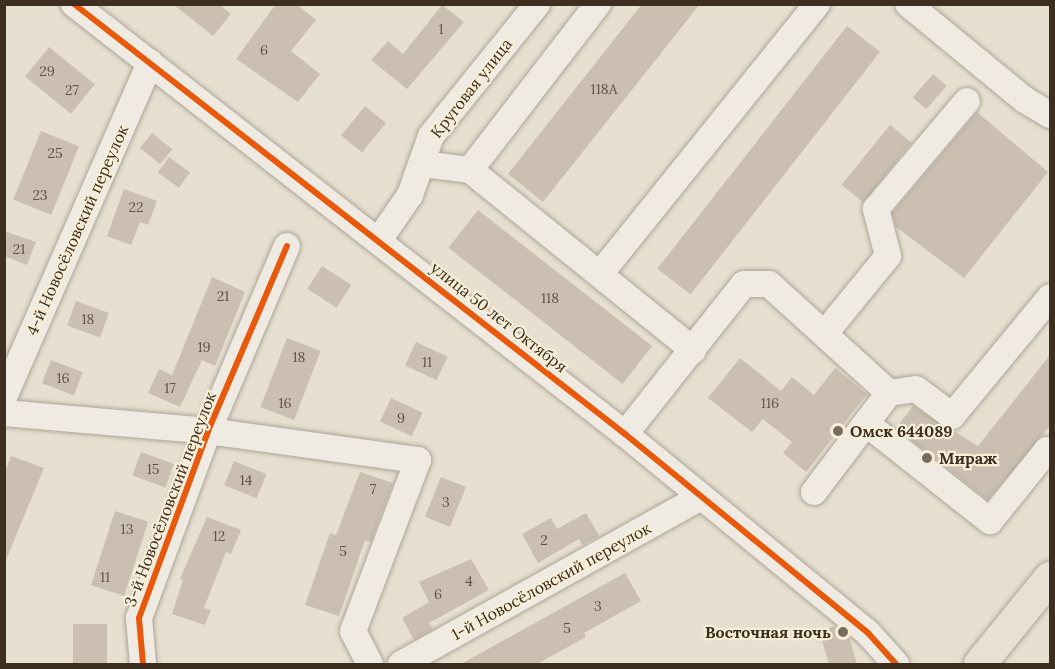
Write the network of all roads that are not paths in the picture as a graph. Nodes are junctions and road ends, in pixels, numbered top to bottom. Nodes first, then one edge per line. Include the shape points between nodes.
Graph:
1 (74, 4) edge
2 (537, 4) edge
3 (598, 4) edge
4 (817, 4) edge
5 (908, 4) edge
6 (150, 63) junction
7 (967, 101) dead end
8 (1050, 115) edge
9 (422, 164) junction
10 (470, 170) junction
11 (379, 240) junction
12 (287, 246) dead end
13 (600, 274) junction
14 (1050, 297) edge
15 (826, 332) junction
16 (693, 350) junction
17 (889, 393) junction
18 (4, 397) edge
19 (4, 412) edge
20 (867, 424) junction
21 (208, 431) junction
22 (625, 434) junction
23 (1050, 452) edge
24 (814, 492) dead end
25 (701, 497) junction
26 (1050, 578) edge
27 (143, 664) edge
28 (370, 664) edge
29 (401, 664) edge
30 (896, 664) edge
31 (980, 664) edge

1 - 6 street, улица 50 лет Октября
2 - 9 street, Круговая улица via 431,136
3 - 10 street
4 - 13 street
5 - 8 street via 1025,100
6 - 11 street, улица 50 лет Октября
6 - 18 street, 4-й Новосёловский переулок
7 - 15 street via 876,209 888,256
9 - 10 street
9 - 11 street, Круговая улица via 410,195
10 - 13 street
11 - 22 street, улица 50 лет Октября
12 - 21 street, 3-й Новосёловский переулок
13 - 16 street
14 - 17 street via 952,416 916,389
15 - 16 street via 769,284 744,284
15 - 17 street
16 - 22 street
17 - 20 street
19 - 21 street
20 - 23 street via 990,521 1047,450
20 - 24 street
21 - 27 street, 3-й Новосёловский переулок via 139,618
21 - 28 street via 418,460 353,631
22 - 25 street, улица 50 лет Октября
25 - 29 street, 1-й Новосёловский переулок
25 - 30 street, улица 50 лет Октября via 868,633
26 - 31 main road

